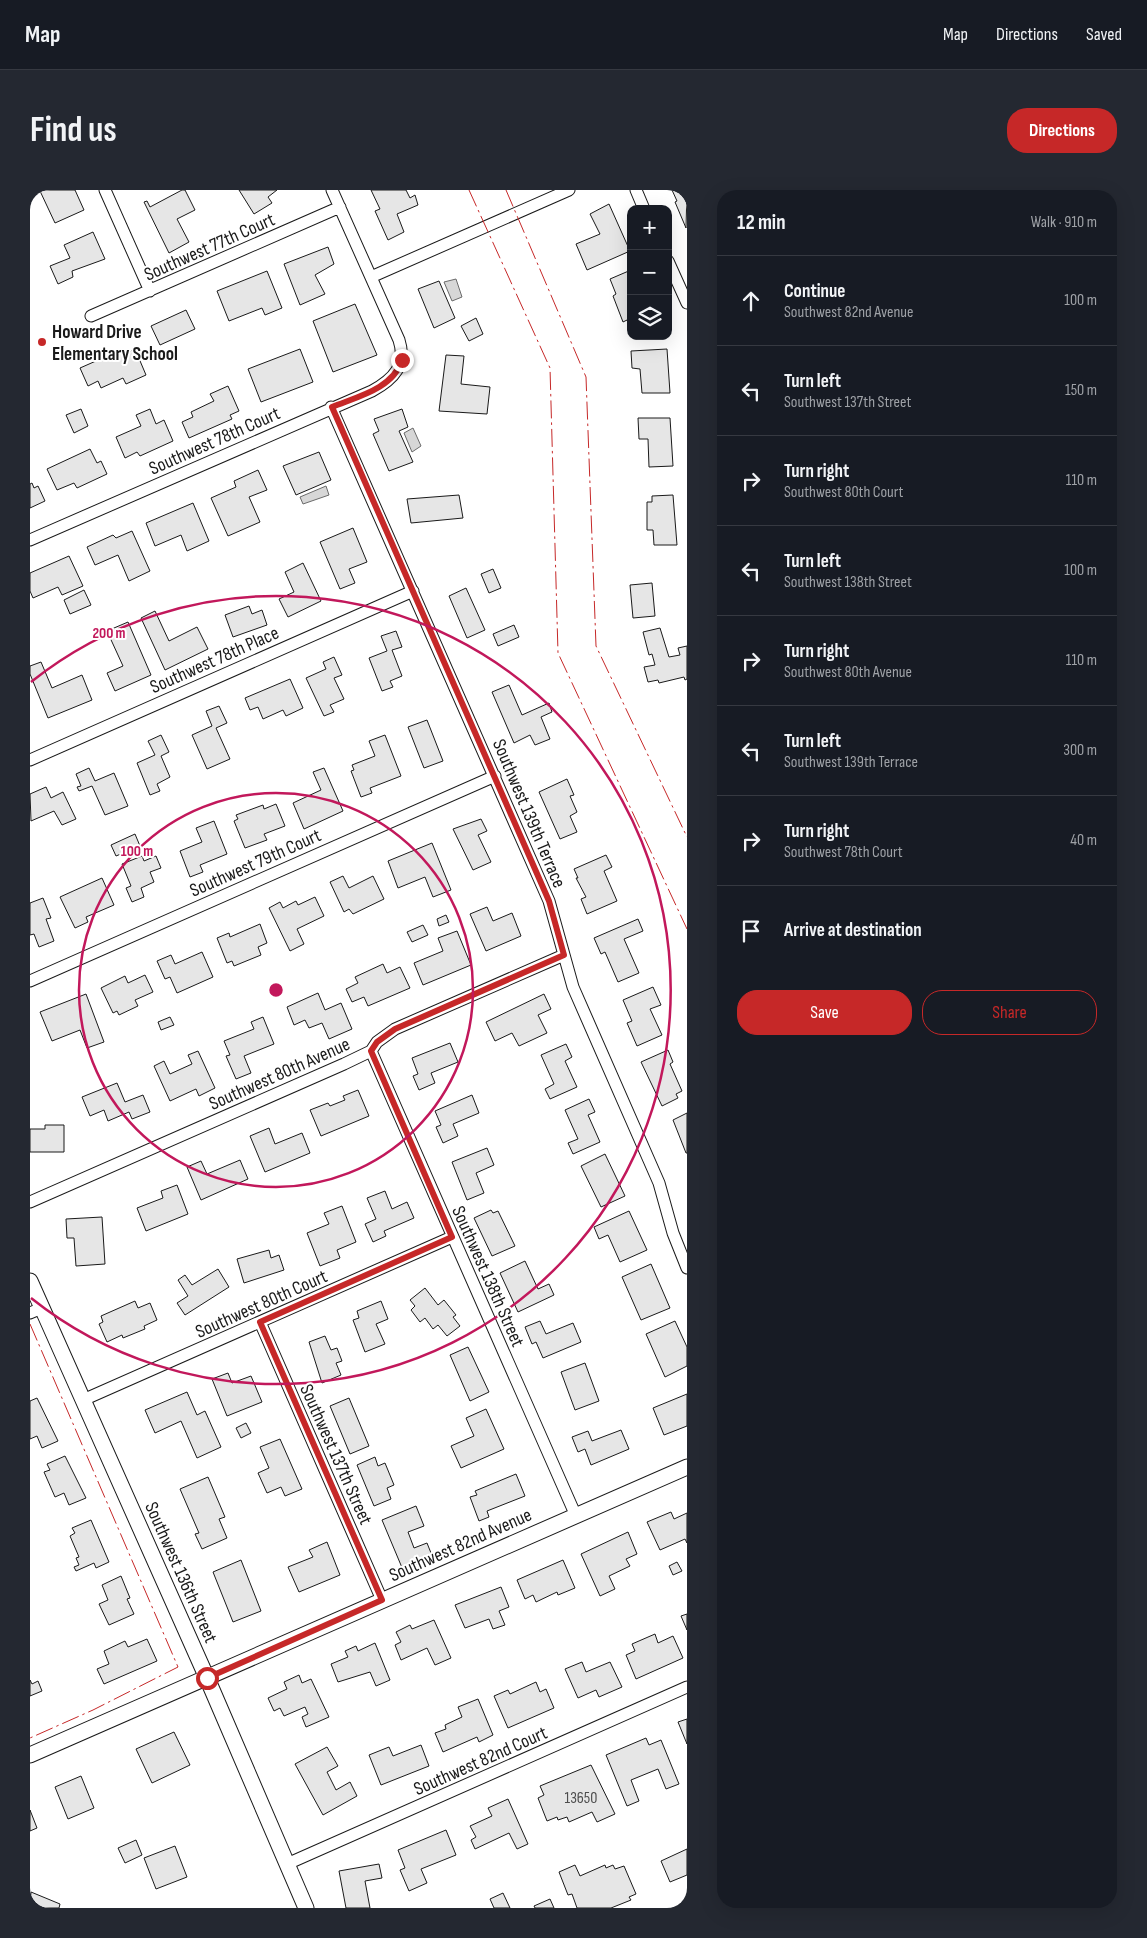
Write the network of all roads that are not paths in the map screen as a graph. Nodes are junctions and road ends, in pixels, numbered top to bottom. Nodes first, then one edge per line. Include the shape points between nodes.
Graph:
1 (105, 190) edge
2 (332, 190) edge
3 (569, 190) edge
4 (636, 190) edge
5 (642, 205) edge
6 (340, 207) junction
7 (672, 270) edge
8 (371, 277) junction
9 (150, 291) junction
10 (687, 303) edge
11 (91, 316) dead end
12 (332, 407) junction
13 (30, 540) edge
14 (413, 591) junction
15 (30, 760) edge
16 (495, 776) junction
17 (564, 955) junction
18 (30, 981) edge
19 (371, 1051) junction
20 (30, 1202) edge
21 (452, 1237) junction
22 (687, 1268) edge
23 (30, 1281) edge
24 (36, 1311) edge
25 (260, 1322) junction
26 (83, 1400) junction
27 (687, 1467) edge
28 (576, 1516) junction
29 (382, 1600) junction
30 (207, 1678) junction
31 (687, 1687) edge
32 (30, 1756) edge
33 (287, 1864) junction
34 (306, 1908) edge

1 - 9 street
2 - 6 street
3 - 8 street
4 - 5 street
6 - 8 street
6 - 9 street, Southwest 77th Court
7 - 10 street
8 - 12 street, Southwest 78th Court via 399,340 402,360 396,373 382,385
9 - 11 street, Southwest 77th Court
12 - 13 street, Southwest 78th Court
12 - 14 street, Southwest 139th Terrace
14 - 15 street, Southwest 78th Place
14 - 16 street, Southwest 139th Terrace
16 - 17 street, Southwest 139th Terrace via 549,901
16 - 18 street, Southwest 79th Court
17 - 19 street, Southwest 80th Avenue via 395,1029 377,1042
17 - 22 street, Southwest 139th Terrace via 573,987 659,1183
19 - 20 street, Southwest 80th Avenue
19 - 21 street, Southwest 138th Street
21 - 25 street, Southwest 80th Court
21 - 28 street, Southwest 138th Street
23 - 24 street, Southwest 136th Street
24 - 26 street, Southwest 136th Street
25 - 26 street, Southwest 80th Court
25 - 29 street, Southwest 137th Street
26 - 30 street, Southwest 136th Street
27 - 28 street, Southwest 82nd Avenue
28 - 29 street, Southwest 82nd Avenue
29 - 30 street, Southwest 82nd Avenue
30 - 32 street, Southwest 82nd Avenue
30 - 33 street, Southwest 136th Street
31 - 33 street, Southwest 82nd Court
33 - 34 street, Southwest 136th Street

